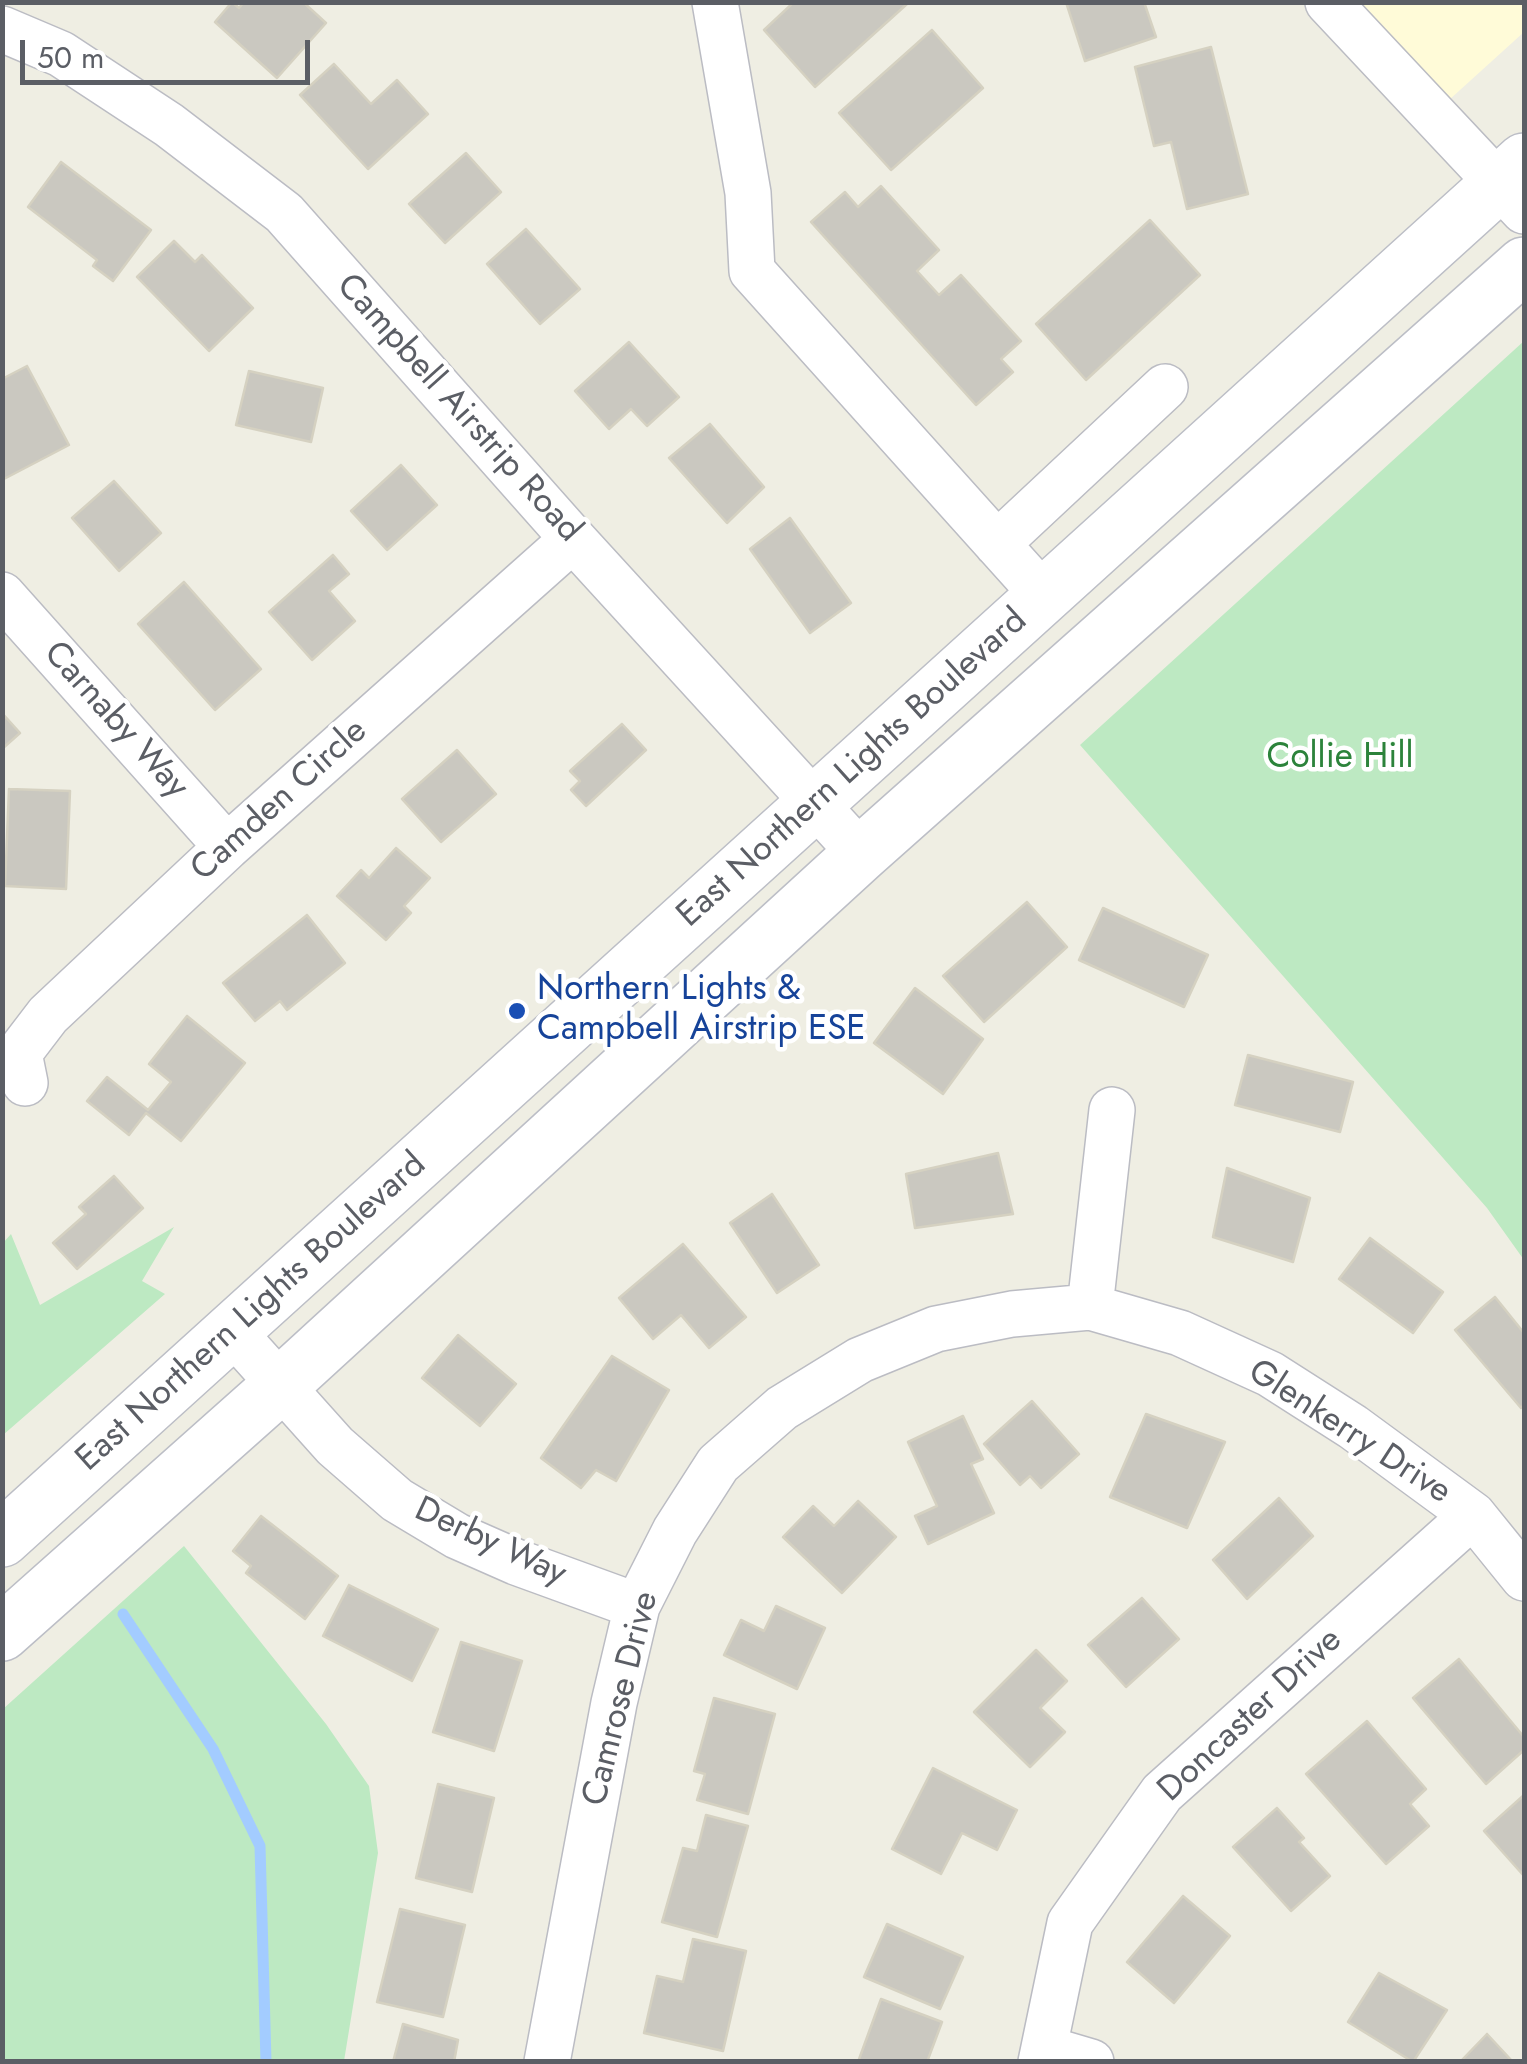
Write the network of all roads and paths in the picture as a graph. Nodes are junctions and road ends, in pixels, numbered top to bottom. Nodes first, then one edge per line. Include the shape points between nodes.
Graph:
1 (716, 2) edge
2 (1328, 2) edge
3 (2, 29) edge
4 (1516, 185) edge
5 (1524, 265) edge
6 (1165, 388) dead end
7 (573, 539) junction
8 (997, 544) junction
9 (2, 594) edge
10 (1044, 596) junction
11 (815, 803) junction
12 (228, 847) junction
13 (861, 854) junction
14 (24, 1084) dead end
15 (1112, 1110) dead end
16 (1090, 1308) junction
17 (232, 1331) junction
18 (282, 1384) junction
19 (1473, 1516) junction
20 (2, 1538) edge
21 (1524, 1578) edge
22 (636, 1606) junction
23 (2, 1633) edge
24 (1044, 2055) edge
25 (547, 2062) edge
26 (1091, 2062) edge

1 - 8 street via 748,193 752,271
2 - 4 street
3 - 7 street, Campbell Airstrip Road via 62,54 284,213
4 - 10 main road, East Northern Lights Boulevard
5 - 13 main road, East Northern Lights Boulevard
6 - 8 street
7 - 11 street, Campbell Airstrip Road
7 - 12 street, Camden Circle
8 - 10 street
9 - 12 street, Carnaby Way
10 - 11 main road, East Northern Lights Boulevard
11 - 13 street, Campbell Airstrip Road
11 - 17 main road, East Northern Lights Boulevard
12 - 14 street, Camden Circle via 48,1015 19,1053
13 - 18 main road, East Northern Lights Boulevard
15 - 16 street
16 - 19 street, Glenkerry Drive via 1180,1333 1270,1374
16 - 22 street, Camrose Drive via 936,1329 860,1360 782,1408 718,1464
17 - 18 street, Derby Way
17 - 20 main road, East Northern Lights Boulevard
18 - 22 street, Derby Way via 335,1446 398,1500 457,1536
18 - 23 main road, East Northern Lights Boulevard
19 - 21 street, Glenkerry Drive
19 - 24 street, Doncaster Drive via 1162,1792 1070,1923
22 - 25 street, Camrose Drive
24 - 26 street

